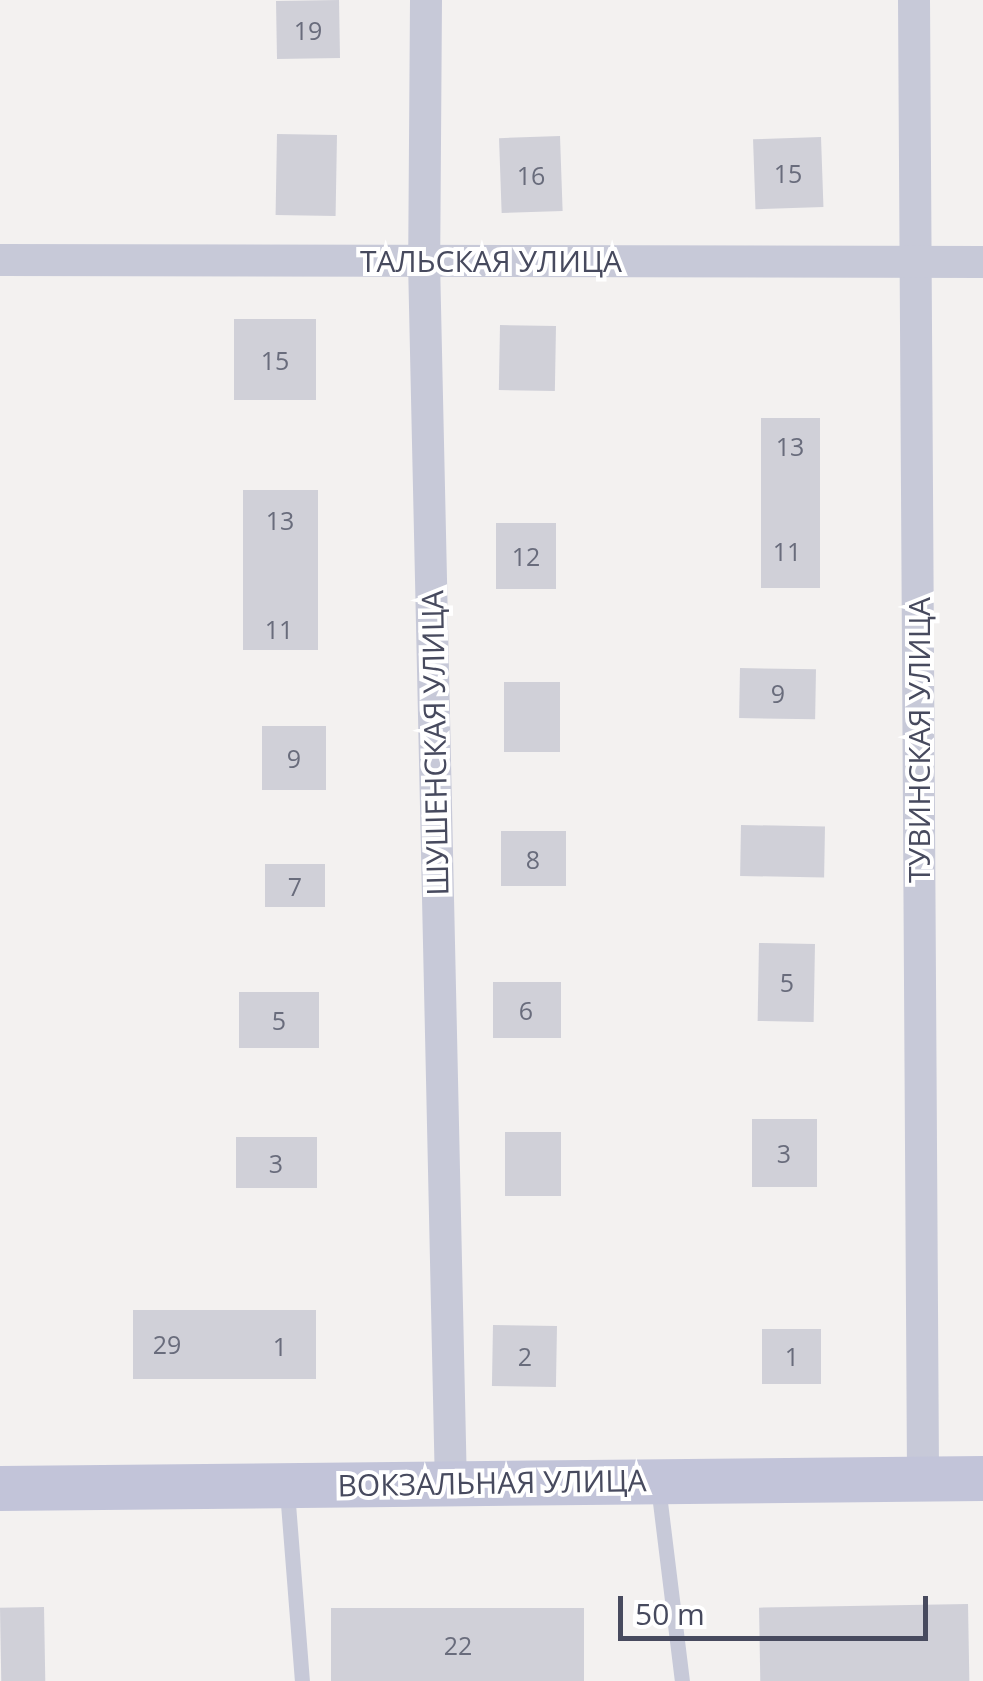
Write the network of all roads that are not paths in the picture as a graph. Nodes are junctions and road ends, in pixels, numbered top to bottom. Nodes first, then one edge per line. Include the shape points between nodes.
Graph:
1 (426, 0) edge
2 (914, 0) edge
3 (0, 260) edge
4 (424, 261) junction
5 (916, 262) junction
6 (983, 262) edge
7 (983, 1478) edge
8 (657, 1479) junction
9 (923, 1480) junction
10 (286, 1486) junction
11 (451, 1486) junction
12 (0, 1488) edge
13 (302, 1681) edge
14 (682, 1681) edge

1 - 4 street, ШУШЕНСКАЯ УЛИЦА
2 - 5 street, ТУВИНСКАЯ УЛИЦА
3 - 4 street, ТАЛЬСКАЯ УЛИЦА
4 - 5 street, ТАЛЬСКАЯ УЛИЦА
4 - 11 street, ШУШЕНСКАЯ УЛИЦА
5 - 6 street, ТАЛЬСКАЯ УЛИЦА
5 - 9 street, ТУВИНСКАЯ УЛИЦА
7 - 9 street, ВОКЗАЛЬНАЯ УЛИЦА
8 - 9 street, ВОКЗАЛЬНАЯ УЛИЦА
8 - 11 street, ВОКЗАЛЬНАЯ УЛИЦА
8 - 14 lane
10 - 11 street, ВОКЗАЛЬНАЯ УЛИЦА
10 - 12 street, ВОКЗАЛЬНАЯ УЛИЦА
10 - 13 lane

